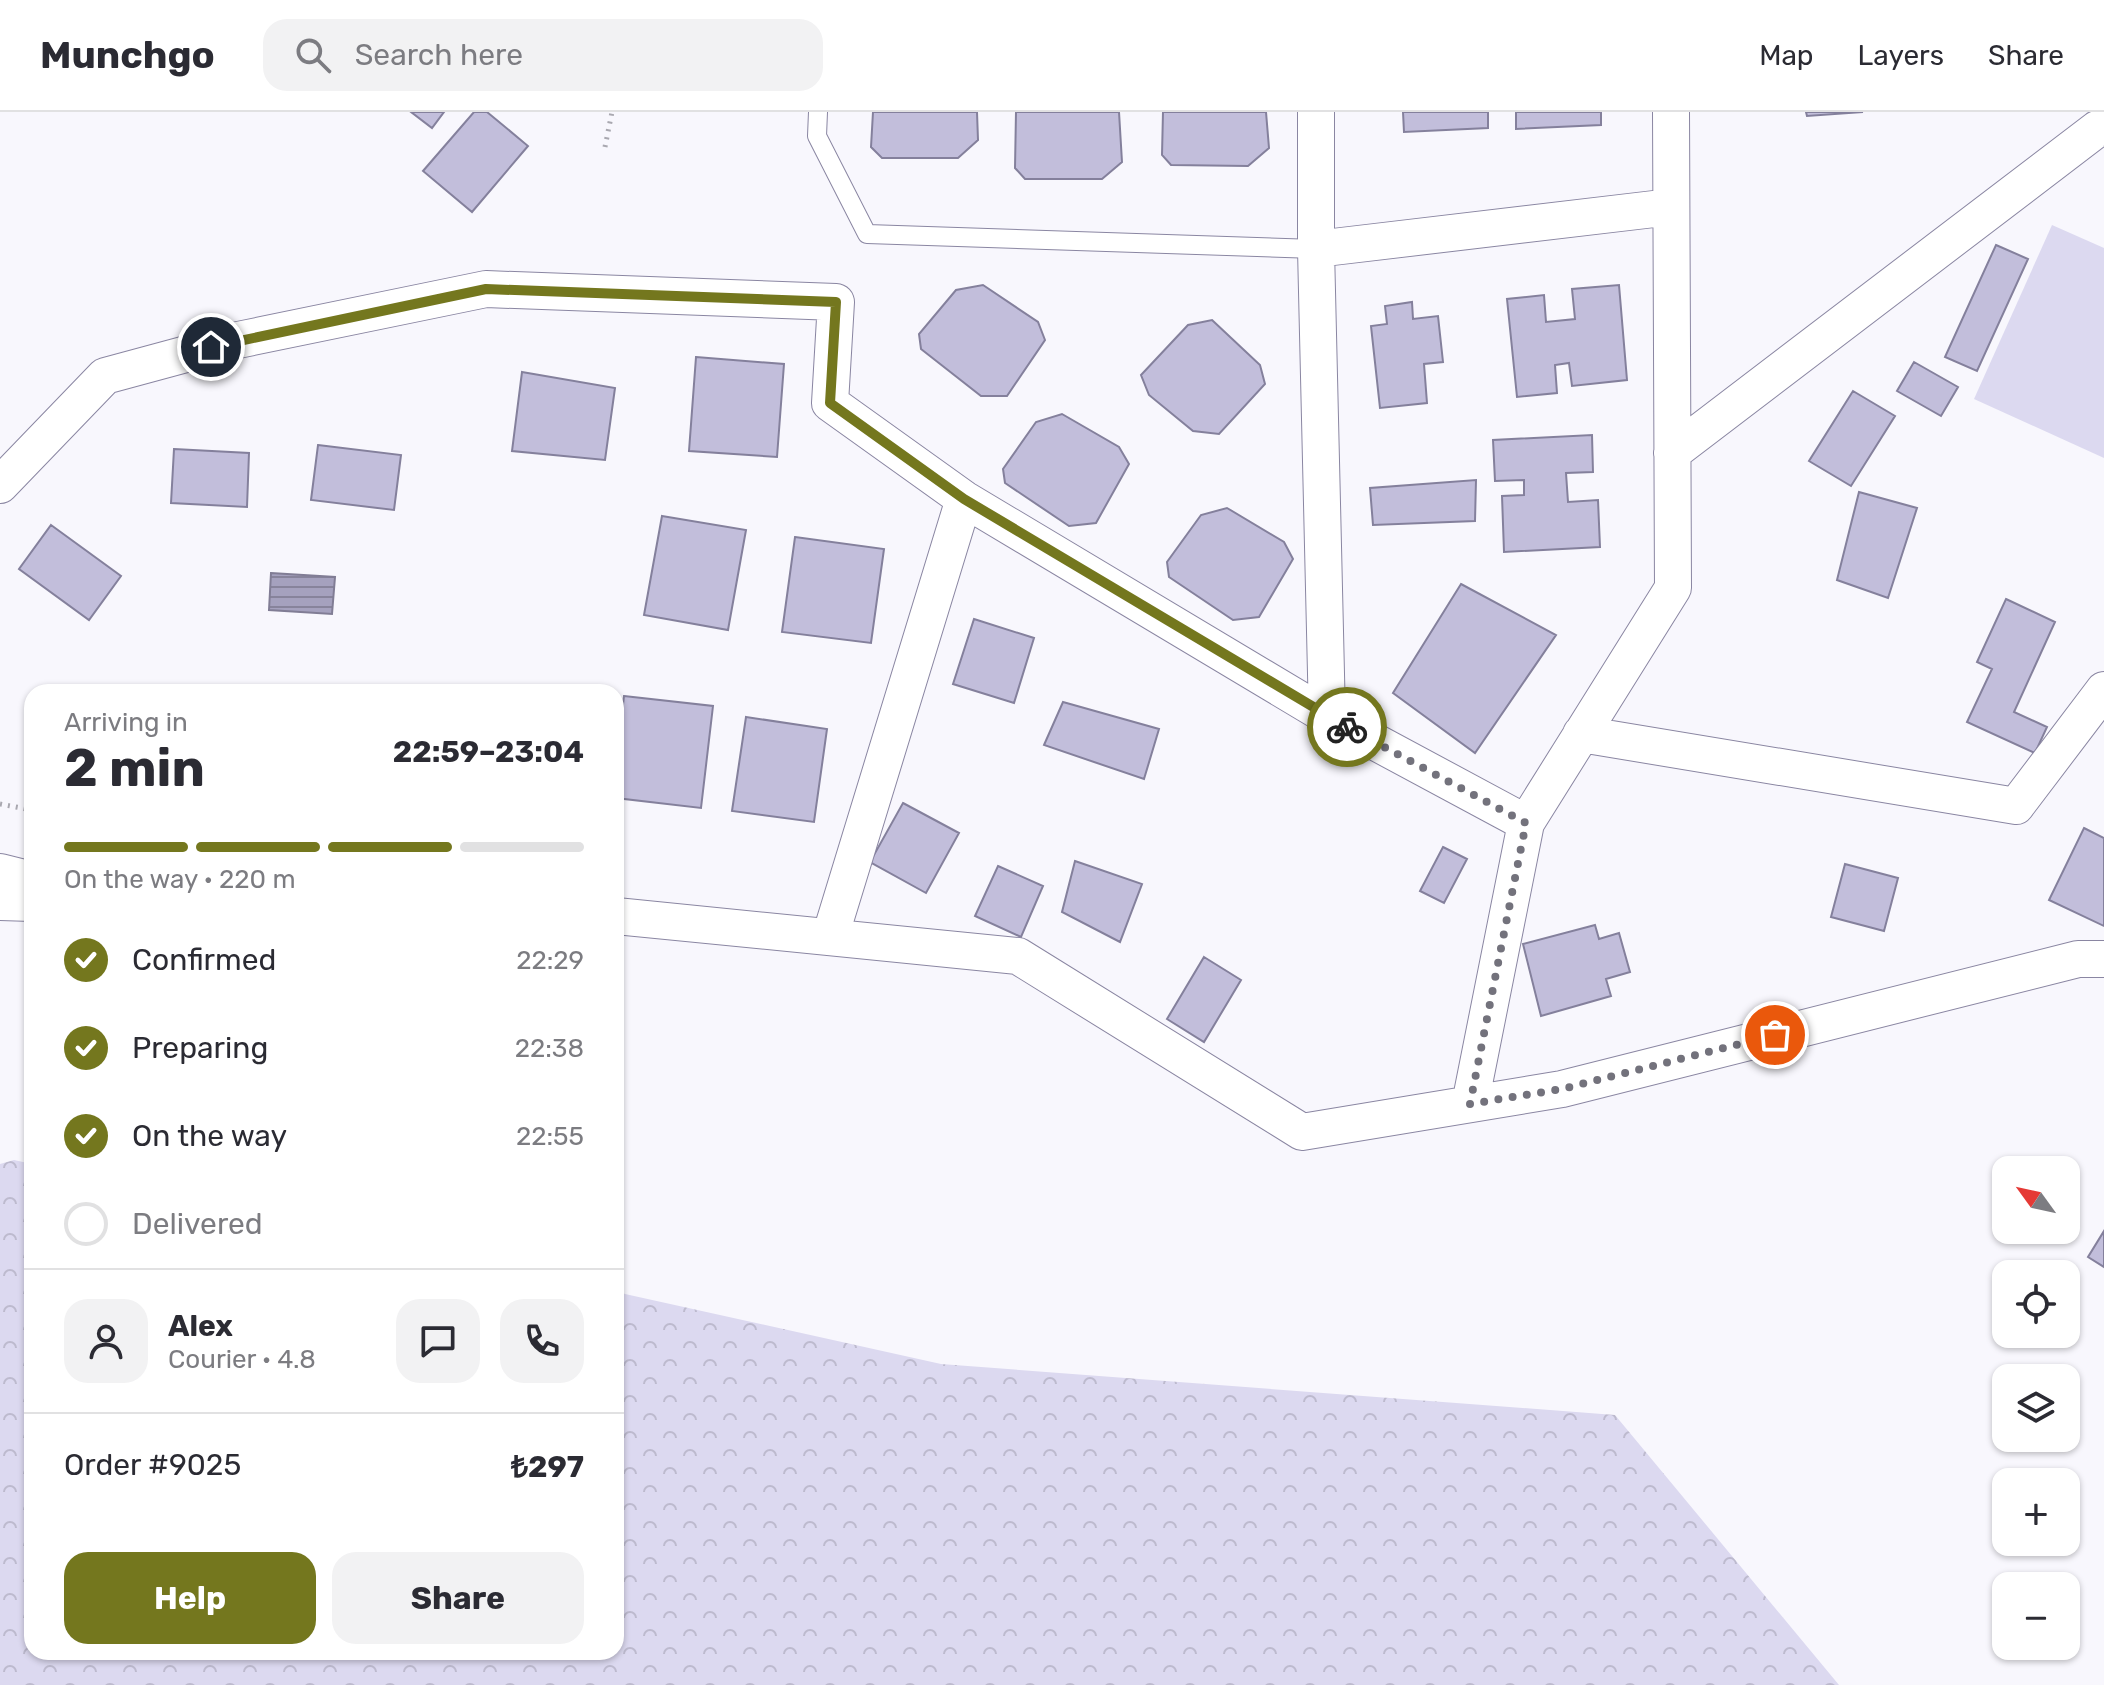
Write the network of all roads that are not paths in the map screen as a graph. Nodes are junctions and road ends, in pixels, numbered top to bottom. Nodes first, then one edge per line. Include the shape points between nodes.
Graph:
1 (818, 112) edge
2 (1316, 112) edge
3 (1671, 112) edge
4 (2104, 127) edge
5 (1671, 207) junction
6 (1316, 249) junction
7 (1672, 453) junction
8 (0, 485) edge
9 (964, 499) junction
10 (2104, 690) edge
11 (1327, 716) junction
12 (1581, 734) junction
13 (1526, 823) junction
14 (0, 876) edge
15 (24, 882) edge
16 (0, 902) edge
17 (24, 903) edge
18 (624, 917) edge
19 (830, 937) junction
20 (2104, 959) edge
21 (1470, 1104) junction

1 - 6 lane via 817,136 867,234
2 - 6 street
3 - 5 street
4 - 7 street
5 - 6 street
5 - 7 street
6 - 11 street
7 - 12 street via 1673,588
8 - 9 street via 105,376 238,340 486,289 836,302 830,403
9 - 11 street
9 - 19 street
10 - 12 street via 2016,806
11 - 13 street
12 - 13 street
13 - 21 street
14 - 15 street
16 - 17 street
18 - 19 street
19 - 21 street via 1018,956 1302,1132
20 - 21 street via 2078,959 1562,1089

